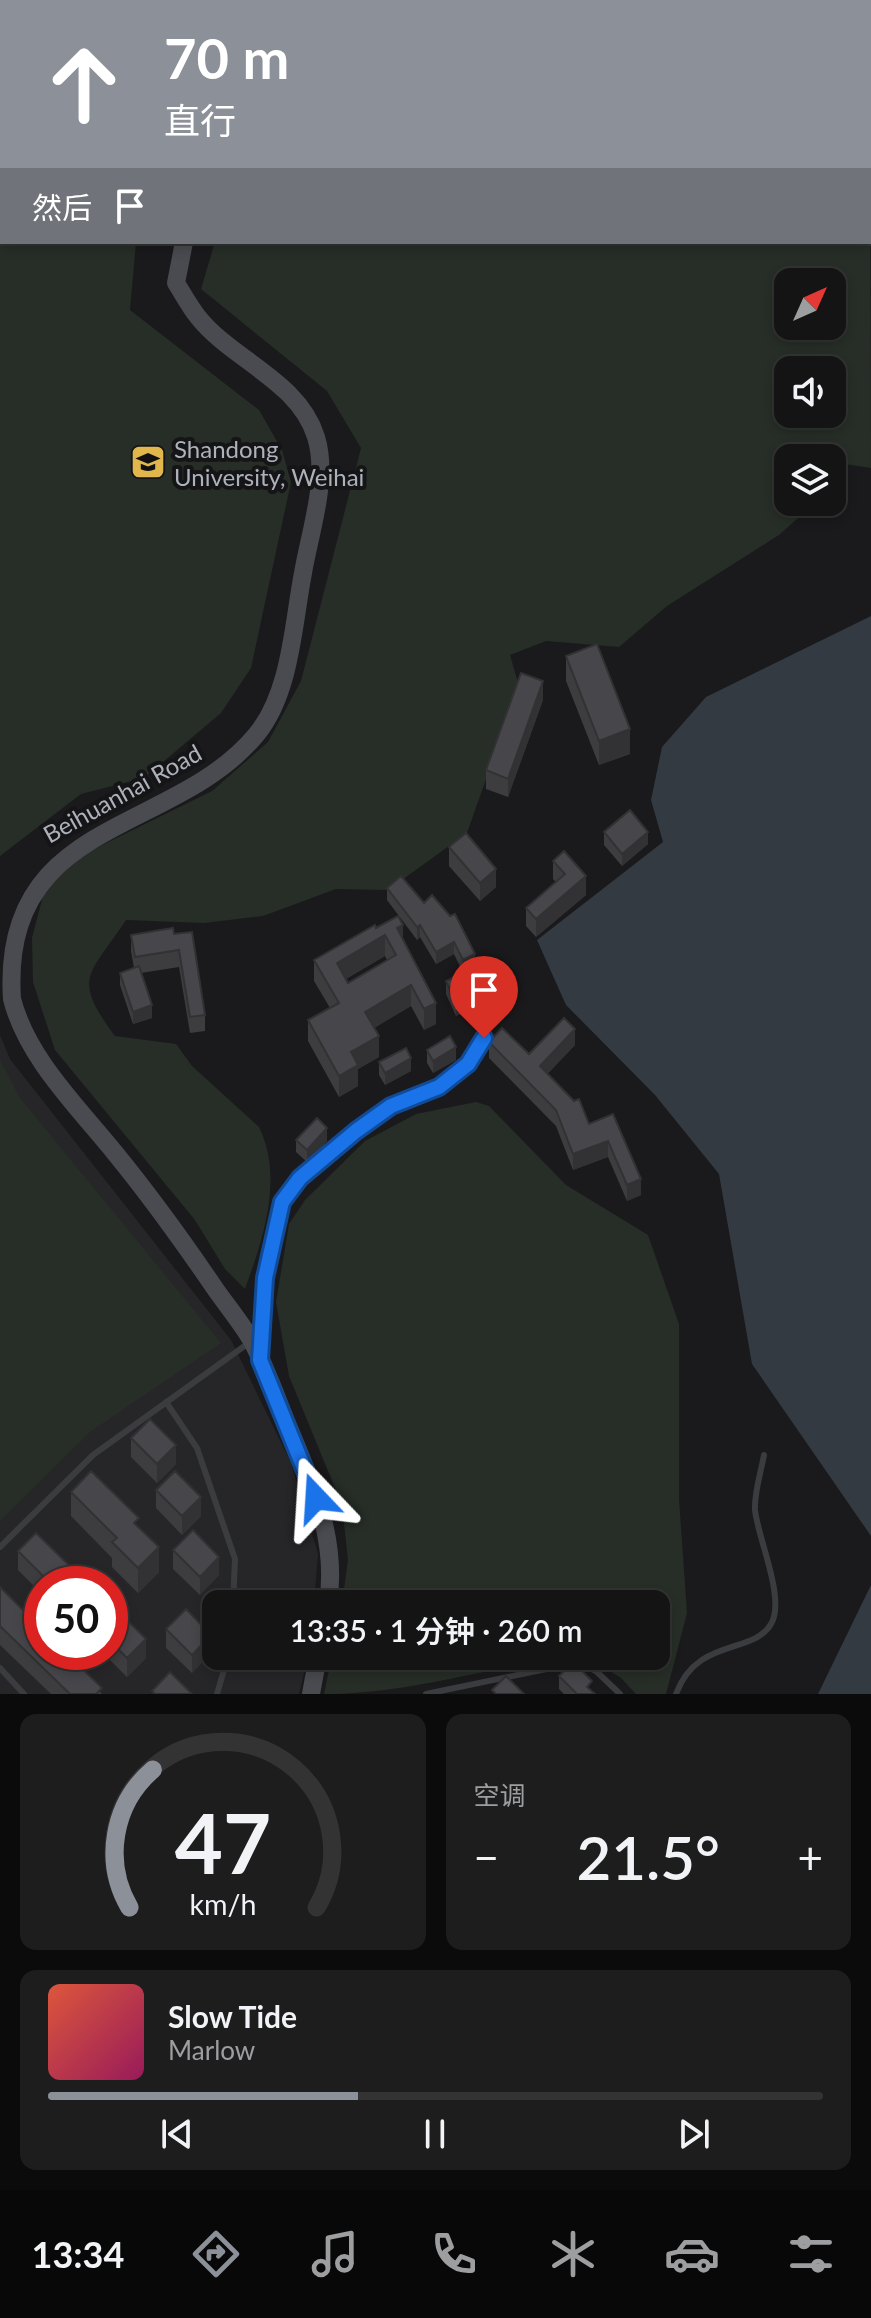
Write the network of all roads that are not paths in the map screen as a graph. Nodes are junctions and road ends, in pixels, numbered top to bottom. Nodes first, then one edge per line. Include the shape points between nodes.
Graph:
1 (184, 244) edge
2 (484, 1038) dead end
3 (252, 1341) junction
4 (260, 1360) junction
5 (166, 1402) junction
6 (764, 1455) dead end
7 (0, 1547) edge
8 (234, 1590) edge
9 (330, 1590) edge
10 (0, 1668) edge
11 (224, 1670) edge
12 (315, 1670) edge
13 (24, 1694) edge
14 (217, 1694) edge
15 (311, 1694) edge
16 (426, 1694) edge
17 (620, 1694) edge
18 (676, 1694) edge

1 - 3 main road, Beihuanhai Road via 176,283 198,317 296,399 316,436 320,476 283,681 259,732 234,757 186,789 53,854 22,891 5,927 5,962 13,1004 41,1060 167,1218
2 - 4 lane via 468,1064 439,1087 391,1106 349,1136 300,1178 282,1202 265,1278
3 - 4 main road, Beihuanhai Road
3 - 5 lane
4 - 9 main road, Beihuanhai Road via 326,1528 333,1570
5 - 7 lane via 93,1455
5 - 8 lane via 197,1448 235,1559
6 - 18 lane via 755,1508 775,1616 769,1629 701,1660 684,1674
10 - 13 lane
11 - 14 lane
12 - 15 main road
16 - 17 lane via 580,1662

